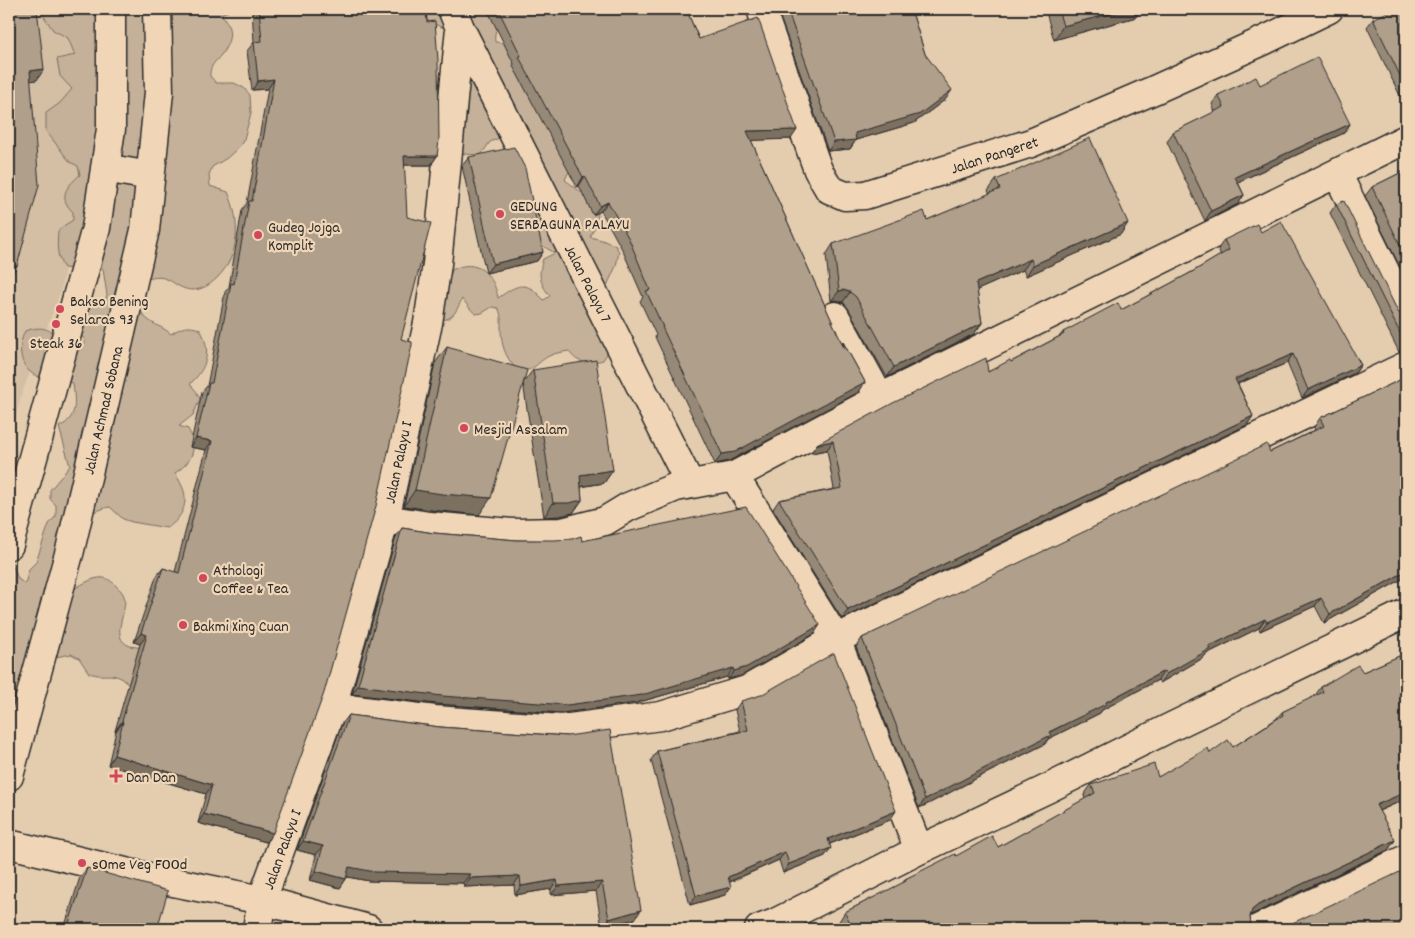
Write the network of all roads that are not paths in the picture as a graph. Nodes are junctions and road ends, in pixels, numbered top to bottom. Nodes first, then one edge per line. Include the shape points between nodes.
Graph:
1 (111, 9) edge
2 (157, 9) edge
3 (761, 9) edge
4 (1329, 9) edge
5 (456, 18) edge
6 (1406, 139) edge
7 (105, 168) junction
8 (1338, 173) junction
9 (150, 176) junction
10 (1406, 314) edge
11 (835, 316) dead end
12 (1406, 366) edge
13 (880, 398) junction
14 (734, 476) junction
15 (690, 484) junction
16 (385, 519) junction
17 (9, 545) edge
18 (1406, 613) edge
19 (836, 640) junction
20 (332, 707) junction
21 (9, 776) edge
22 (9, 844) edge
23 (919, 850) junction
24 (1406, 859) edge
25 (262, 900) junction
26 (771, 927) edge
27 (257, 929) edge
28 (368, 929) edge
29 (1258, 929) edge

1 - 7 street via 111,129
2 - 9 street, Jalan Achmad Sobana via 159,92
3 - 4 street, Jalan Pangeret via 818,170 830,189 846,196 865,195 1031,143
5 - 15 street, Jalan Palayu 7
5 - 16 street, Jalan Palayu I via 437,264 428,323
6 - 8 street
7 - 9 street
7 - 17 street via 96,228
8 - 10 street
8 - 13 street
9 - 21 street, Jalan Achmad Sobana via 145,230 70,550
11 - 13 street
12 - 19 street
13 - 14 street
14 - 15 street
14 - 19 street
15 - 16 street via 676,487 605,520 562,532 512,533
16 - 20 street, Jalan Palayu I
18 - 23 street
19 - 20 street via 748,690 660,716 562,729 435,720
19 - 23 street
20 - 25 street, Jalan Palayu I
22 - 25 street
23 - 26 street
24 - 29 street
25 - 27 street, Jalan Palayu I
25 - 28 street

